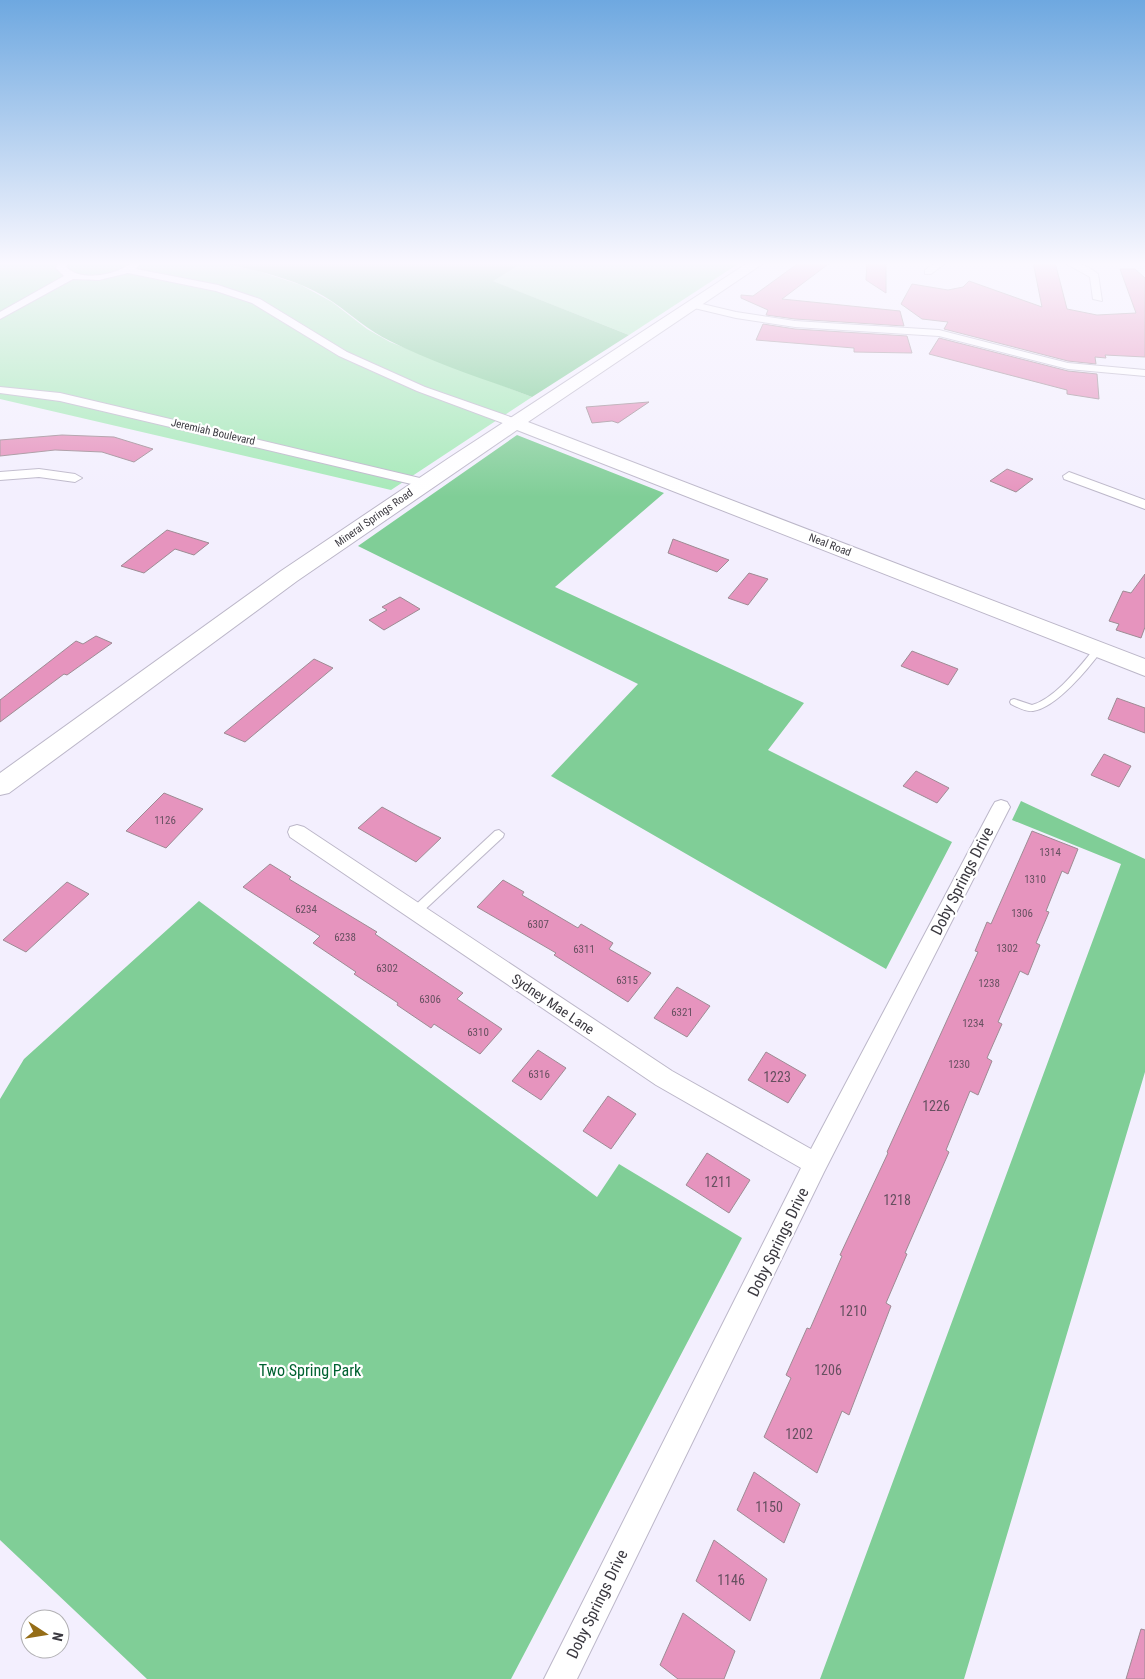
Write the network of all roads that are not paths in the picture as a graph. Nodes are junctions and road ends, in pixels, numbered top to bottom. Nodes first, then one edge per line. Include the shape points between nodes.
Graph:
1 (321, 340) edge
2 (640, 340) edge
3 (968, 340) edge
4 (1145, 373) edge
5 (0, 390) edge
6 (515, 423) junction
7 (0, 476) edge
8 (1069, 476) dead end
9 (76, 478) dead end
10 (424, 483) junction
11 (1145, 505) edge
12 (1098, 650) junction
13 (1145, 668) edge
14 (1014, 702) dead end
15 (0, 786) edge
16 (1001, 807) dead end
17 (297, 832) dead end
18 (499, 834) dead end
19 (415, 912) junction
20 (816, 1164) junction
21 (560, 1679) edge

1 - 6 street via 343,354 421,389
2 - 6 street, Mineral Springs Road
3 - 4 street via 1068,366
5 - 10 street, Jeremiah Boulevard via 51,396 150,417
6 - 10 street, Mineral Springs Road
6 - 12 street, Neal Road
7 - 9 street via 39,473
8 - 11 street
10 - 15 street, Mineral Springs Road via 244,608
12 - 13 street, Neal Road
12 - 14 lane via 1069,683 1038,707
16 - 20 street, Doby Springs Drive
17 - 19 street, Sydney Mae Lane
18 - 19 lane
19 - 20 street, Sydney Mae Lane via 664,1078
20 - 21 street, Doby Springs Drive

